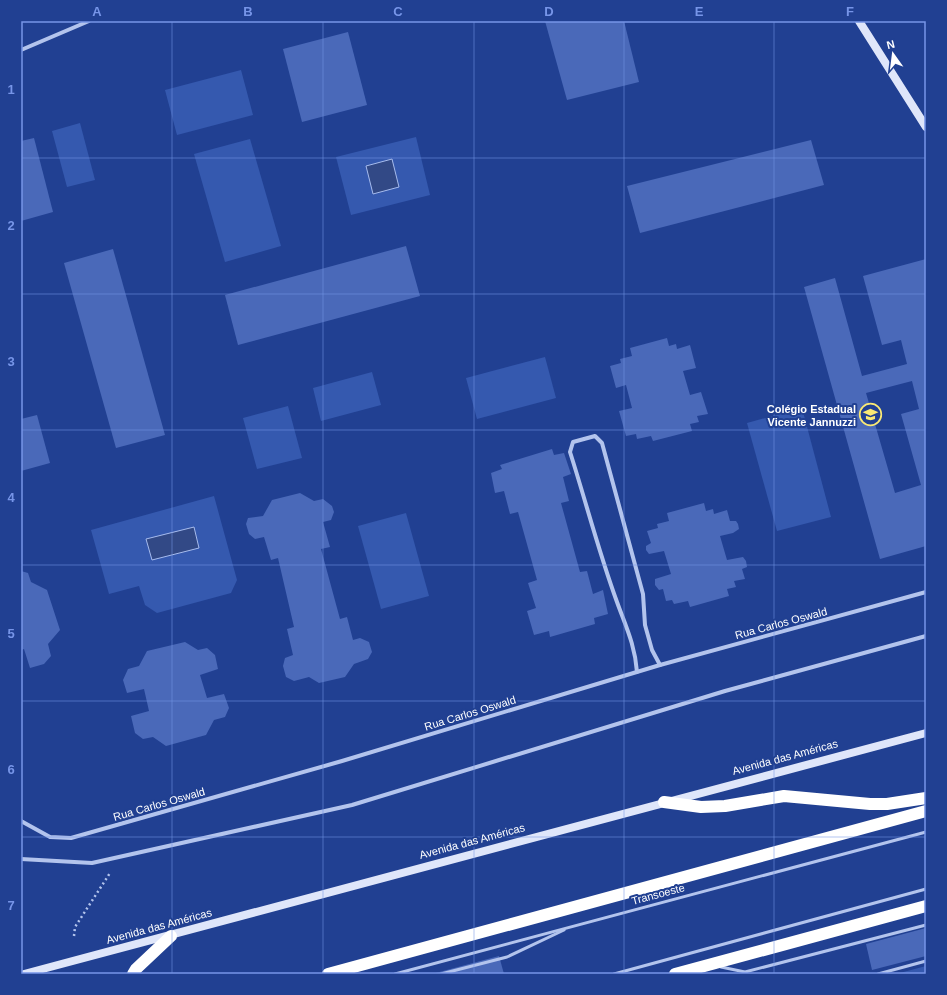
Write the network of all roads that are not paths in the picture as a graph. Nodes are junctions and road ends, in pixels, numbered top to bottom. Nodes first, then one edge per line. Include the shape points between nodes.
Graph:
1 (89, 21) edge
2 (859, 21) edge
3 (21, 50) edge
4 (926, 127) edge
5 (926, 592) edge
6 (926, 636) edge
7 (660, 665) junction
8 (637, 672) junction
9 (926, 733) edge
10 (926, 798) edge
11 (664, 802) junction
12 (926, 812) edge
13 (21, 821) edge
14 (926, 832) edge
15 (21, 859) edge
16 (926, 889) edge
17 (926, 906) edge
18 (926, 925) edge
19 (571, 927) junction
20 (171, 936) junction
21 (926, 961) edge
22 (711, 964) junction
23 (21, 970) edge
24 (24, 974) edge
25 (133, 974) edge
26 (328, 974) edge
27 (395, 974) edge
28 (441, 974) edge
29 (614, 974) edge
30 (675, 974) edge
31 (878, 974) edge

1 - 3 street
2 - 4 main road
5 - 7 street, Rua Carlos Oswald
6 - 15 street via 725,691 352,805 92,863
7 - 8 street, Rua Carlos Oswald
7 - 8 street via 652,650 645,626 643,594 602,443 595,436 573,442 570,452 617,603 629,630 636,656
8 - 13 street, Rua Carlos Oswald via 342,761 72,838 50,837
9 - 11 main road, Avenida das Américas
10 - 11 highway via 870,804 784,796 725,806 701,807
11 - 20 main road, Avenida das Américas
12 - 26 highway
14 - 19 lane, Transoeste
16 - 29 lane
17 - 22 highway
18 - 22 lane via 745,972
19 - 27 lane, Transoeste
19 - 28 lane via 507,958
20 - 24 main road, Avenida das Américas
20 - 25 highway
21 - 31 lane
22 - 30 highway
23 - 24 street

